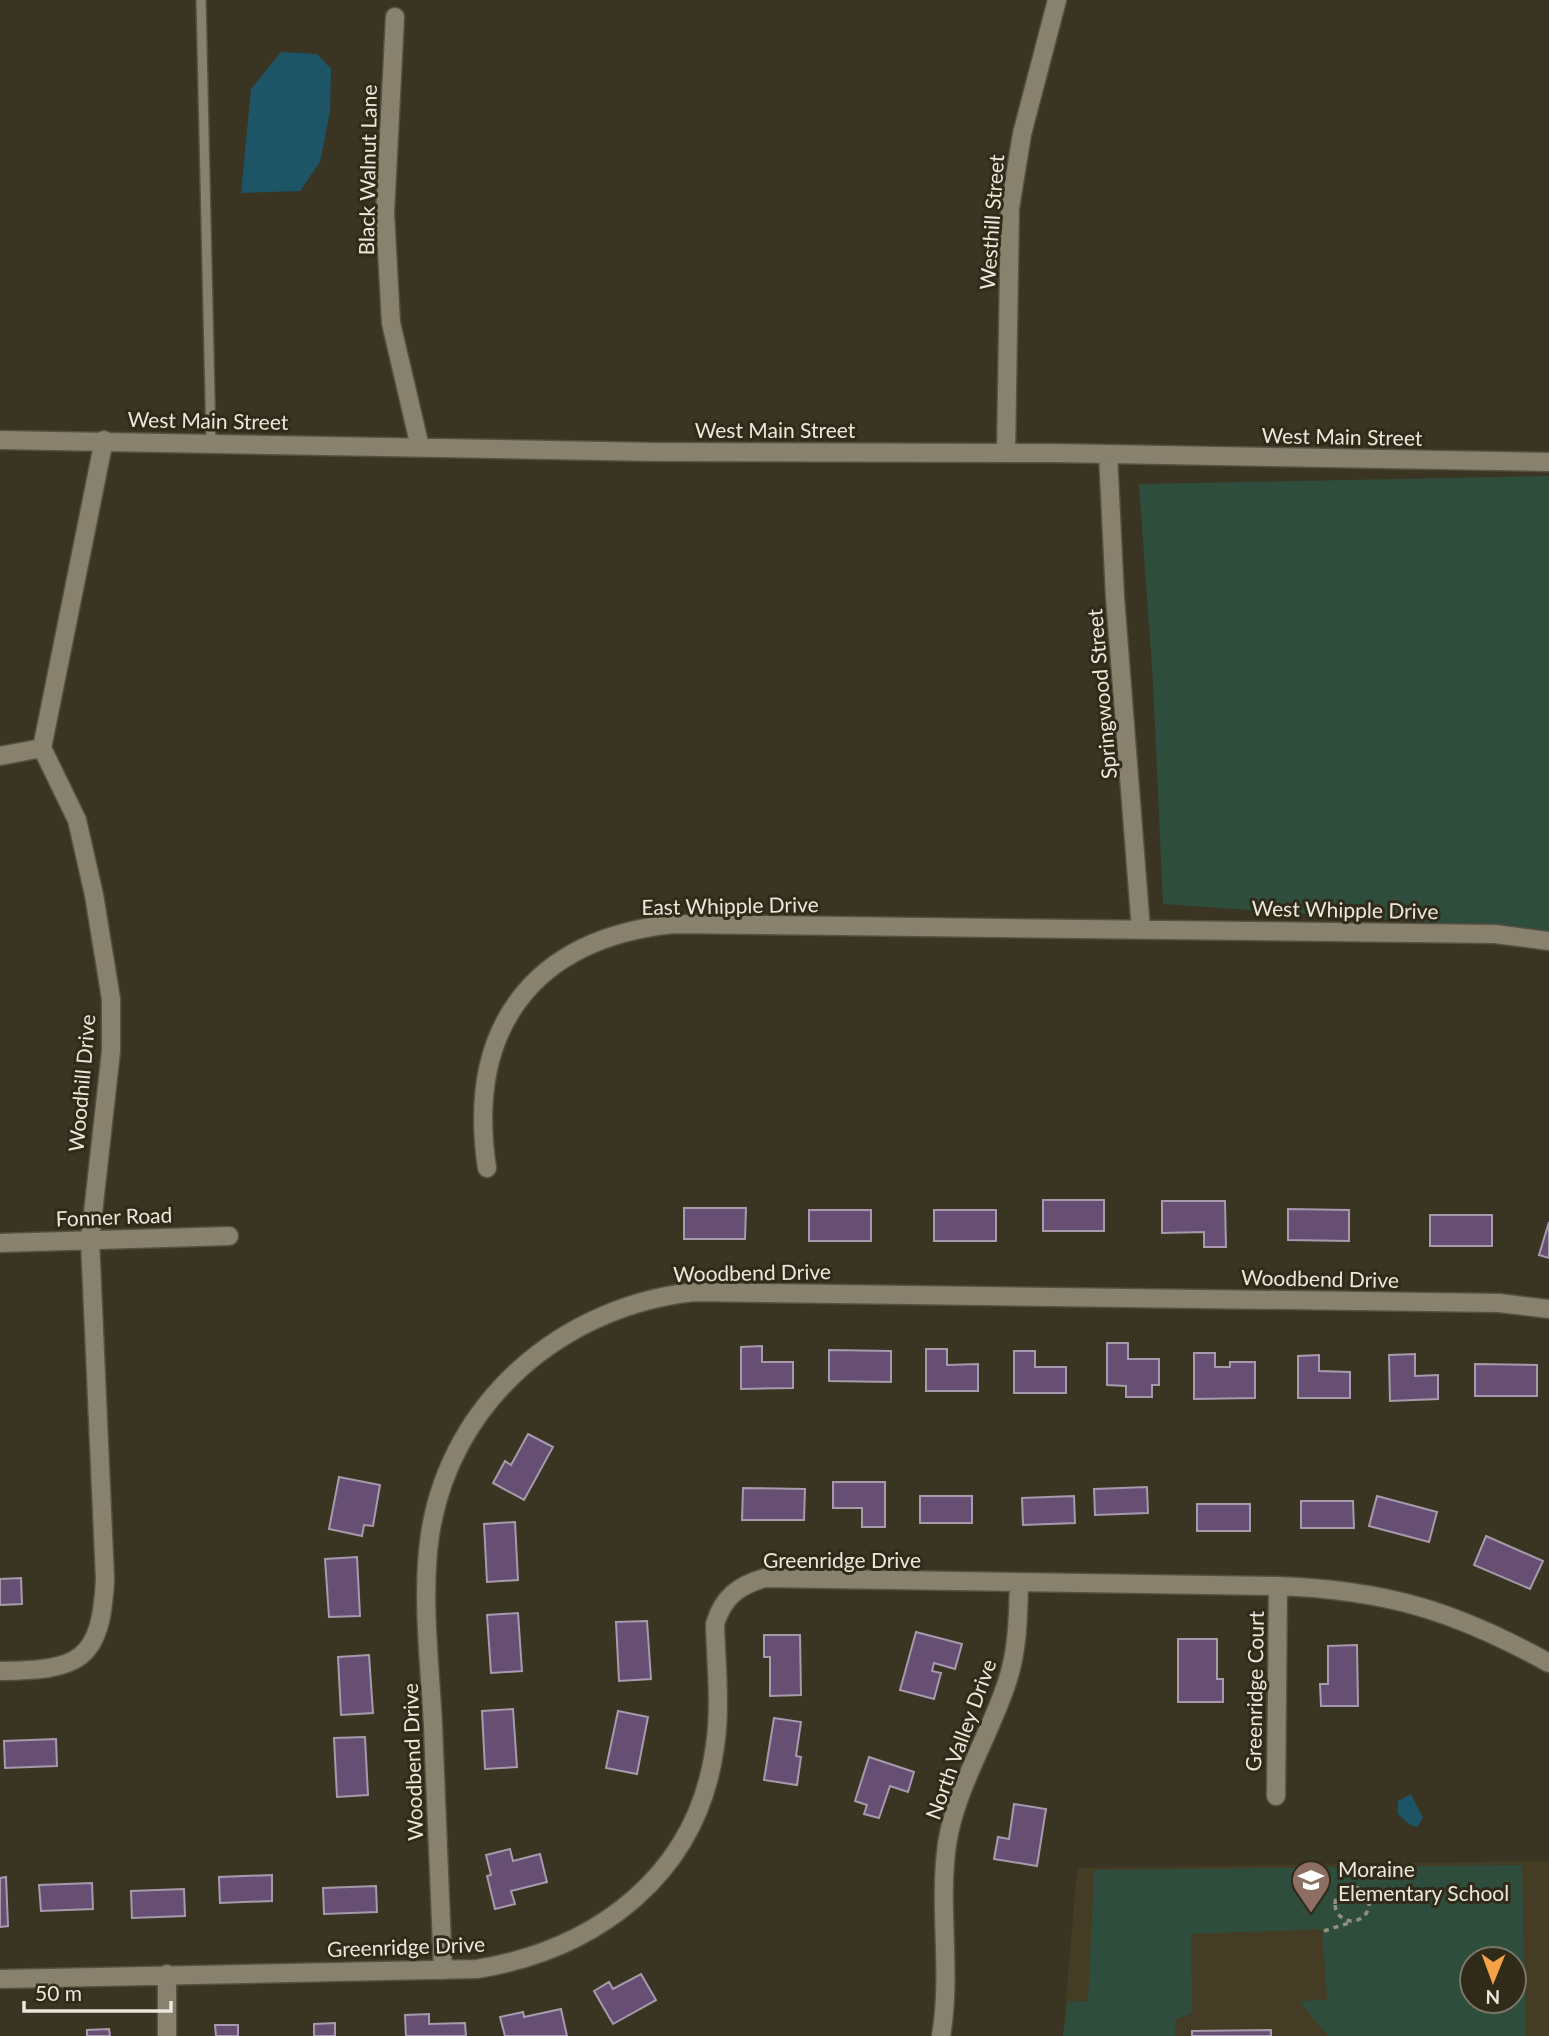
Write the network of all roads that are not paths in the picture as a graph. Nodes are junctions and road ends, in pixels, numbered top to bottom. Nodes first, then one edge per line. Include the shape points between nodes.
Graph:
1 (201, 0) edge
2 (1057, 0) edge
3 (395, 16) dead end
4 (0, 440) edge
5 (104, 440) junction
6 (211, 443) junction
7 (420, 447) junction
8 (1006, 453) junction
9 (1108, 454) junction
10 (1549, 462) edge
11 (42, 748) junction
12 (0, 756) edge
13 (1141, 930) junction
14 (1549, 941) edge
15 (487, 1168) dead end
16 (229, 1236) dead end
17 (90, 1240) junction
18 (0, 1243) edge
19 (1549, 1309) edge
20 (1019, 1583) junction
21 (1278, 1586) junction
22 (1549, 1663) edge
23 (0, 1671) edge
24 (1276, 1796) dead end
25 (443, 1970) junction
26 (167, 1974) junction
27 (0, 1979) edge
28 (167, 2036) edge
29 (941, 2036) edge

1 - 6 lane
2 - 8 street, Westhill Street via 1022,134 1010,208
3 - 7 street, Black Walnut Lane via 385,213 391,323
4 - 5 street, West Main Street
5 - 6 street, West Main Street
5 - 11 street
6 - 7 street, West Main Street
7 - 8 street, West Main Street
8 - 9 street, West Main Street
9 - 10 street, West Main Street
9 - 13 street, Springwood Street
11 - 12 street
11 - 17 street, Woodhill Drive via 77,820 111,999 111,1051
13 - 14 street, West Whipple Drive via 1495,934
13 - 15 street, East Whipple Drive via 673,924 602,937 540,976 501,1030 483,1099
16 - 17 street, Fonner Road
17 - 18 street, Fonner Road
17 - 23 street, Woodhill Drive via 103,1617 90,1647 76,1660 55,1668
19 - 25 street, Woodbend Drive via 1499,1303 708,1292 649,1299 600,1315 568,1333 509,1377 481,1410 455,1455 433,1521 428,1597
20 - 21 street, Greenridge Drive
20 - 25 street, Greenridge Drive via 765,1578 737,1588 723,1604 715,1624 718,1720 710,1772 692,1822 667,1864 623,1910 569,1943 509,1964
20 - 29 street, North Valley Drive via 1009,1675 958,1803 947,1844 948,1980
21 - 22 street, Greenridge Drive via 1360,1591 1427,1607 1484,1629
21 - 24 street, Greenridge Court
25 - 26 street, Greenridge Drive
26 - 27 street, Greenridge Drive
26 - 28 street

